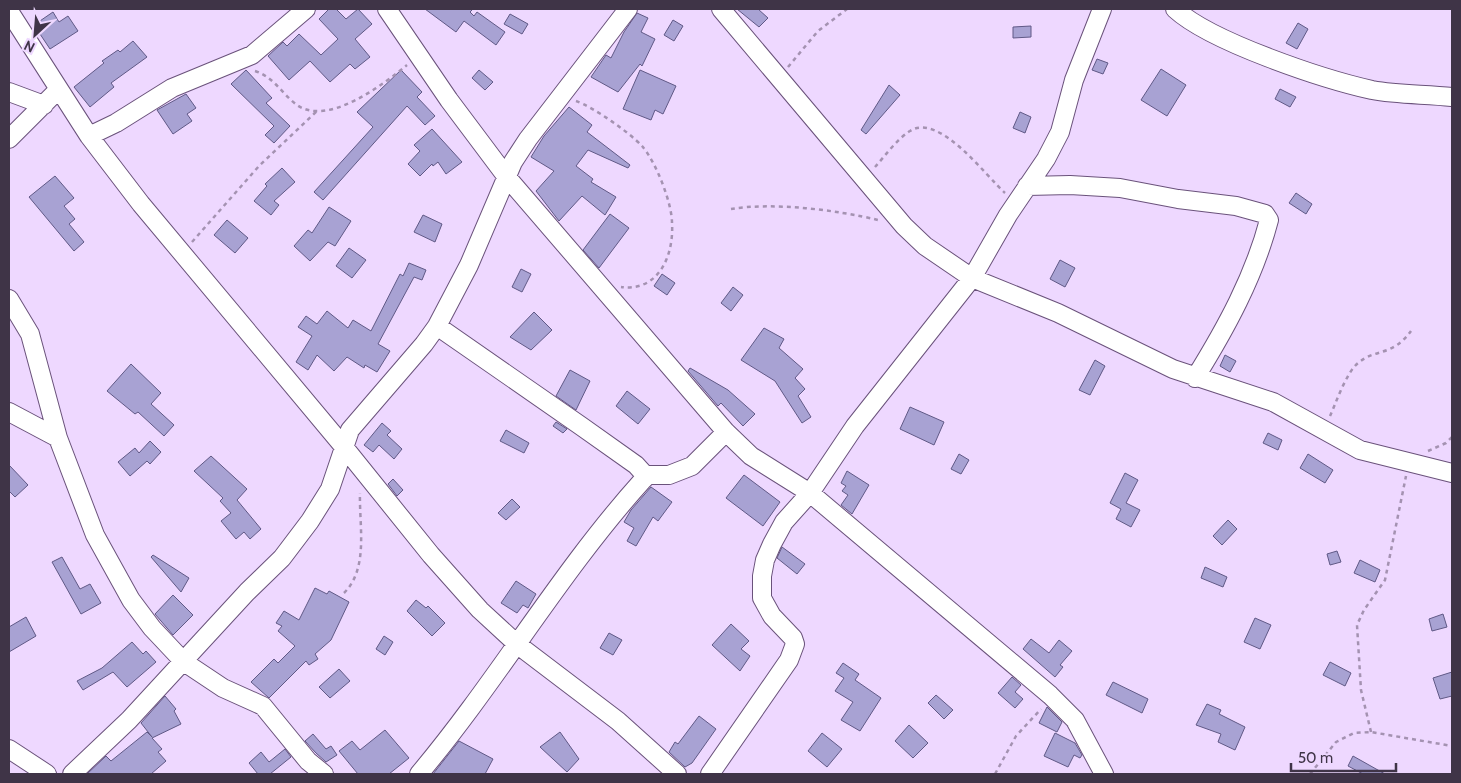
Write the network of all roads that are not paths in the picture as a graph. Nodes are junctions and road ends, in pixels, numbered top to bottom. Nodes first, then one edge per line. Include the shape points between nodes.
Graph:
1 (306, 9) edge
2 (388, 9) edge
3 (628, 9) edge
4 (721, 9) edge
5 (1102, 9) edge
6 (1175, 9) edge
7 (9, 11) edge
8 (59, 89) junction
9 (9, 92) edge
10 (1452, 97) edge
11 (44, 105) junction
12 (89, 136) junction
13 (9, 139) edge
14 (506, 176) junction
15 (1027, 186) junction
16 (972, 278) junction
17 (9, 299) edge
18 (437, 326) junction
19 (1195, 378) junction
20 (9, 412) edge
21 (726, 432) junction
22 (58, 438) junction
23 (344, 447) junction
24 (1452, 473) edge
25 (646, 476) junction
26 (810, 493) junction
27 (518, 645) junction
28 (184, 662) junction
29 (9, 749) edge
30 (47, 774) edge
31 (72, 774) edge
32 (324, 774) edge
33 (419, 774) edge
34 (677, 774) edge
35 (710, 774) edge
36 (1104, 774) edge

1 - 12 street via 252,55 172,88
2 - 14 street via 418,56
3 - 14 street via 528,139
4 - 16 street via 904,226 924,246
5 - 15 street via 1074,80 1060,132
6 - 10 street via 1218,36 1295,66 1373,90
7 - 8 street
8 - 11 street
8 - 12 street
9 - 11 street
11 - 13 street
12 - 23 street via 141,204
14 - 18 street via 473,256
14 - 21 street
15 - 16 street
15 - 19 street via 1120,188 1236,206 1266,214 1269,220 1266,232 1242,296
16 - 19 street
16 - 26 street via 855,426
17 - 22 street via 30,334
18 - 23 street via 358,418
18 - 25 street via 636,465
19 - 24 street via 1273,402 1360,450
20 - 22 street
21 - 25 street via 692,466 669,475
21 - 26 street via 751,456
22 - 28 street via 95,535 131,600
23 - 27 street via 431,555 480,610
23 - 28 street via 328,493 288,551
25 - 27 street
26 - 35 street via 784,522 765,560 762,576 765,606 793,638 794,651
26 - 36 street via 1050,695 1075,720
27 - 33 street
27 - 34 street via 618,721
28 - 31 street
28 - 32 street via 223,688 263,706 308,761
29 - 30 street

